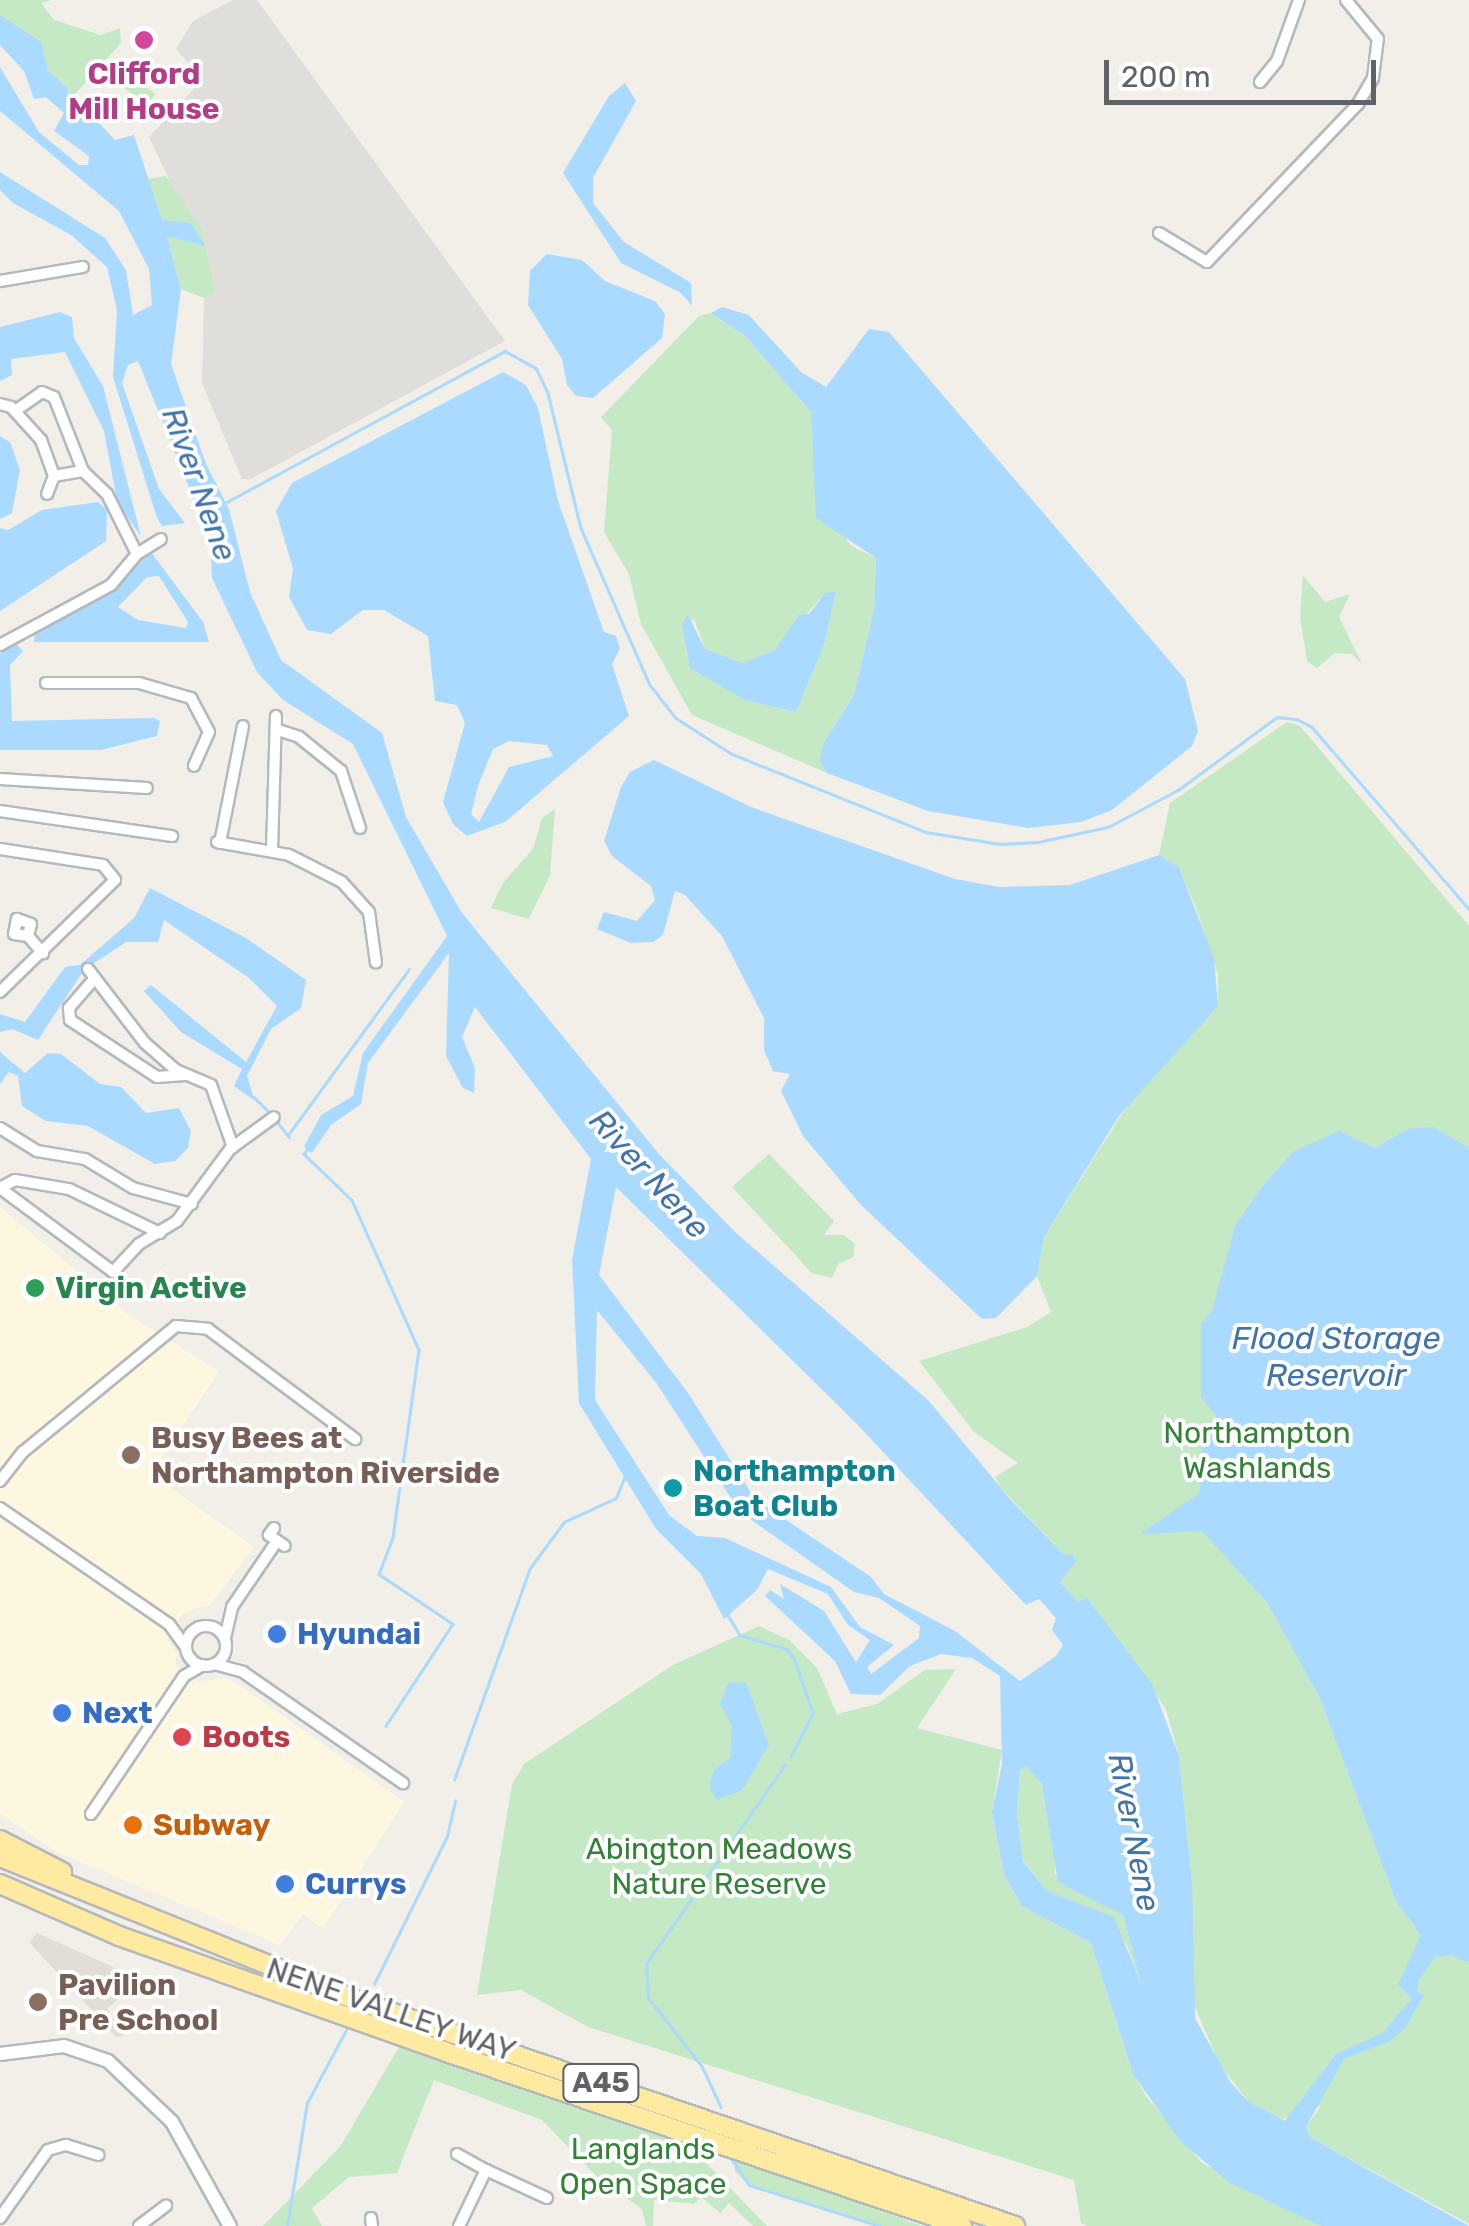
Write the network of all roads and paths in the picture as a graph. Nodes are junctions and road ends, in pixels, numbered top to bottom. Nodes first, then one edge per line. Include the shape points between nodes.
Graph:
1 (1299, 0) edge
2 (1346, 0) edge
3 (1260, 82) dead end
4 (1160, 233) dead end
5 (84, 267) dead end
6 (0, 281) edge
7 (0, 404) edge
8 (15, 411) junction
9 (83, 470) junction
10 (54, 476) junction
11 (46, 494) dead end
12 (161, 539) dead end
13 (137, 554) junction
14 (0, 645) edge
15 (46, 683) dead end
16 (276, 716) dead end
17 (243, 726) dead end
18 (278, 730) junction
19 (194, 766) dead end
20 (0, 779) edge
21 (147, 788) dead end
22 (0, 811) edge
23 (360, 828) dead end
24 (172, 836) dead end
25 (0, 850) edge
26 (272, 850) junction
27 (28, 936) dead end
28 (43, 952) junction
29 (376, 963) dead end
30 (0, 992) edge
31 (185, 1075) junction
32 (274, 1117) dead end
33 (0, 1128) edge
34 (233, 1147) junction
35 (0, 1188) edge
36 (192, 1204) junction
37 (161, 1233) junction
38 (355, 1439) dead end
39 (0, 1481) edge
40 (0, 1508) edge
41 (274, 1528) dead end
42 (232, 1607) junction
43 (168, 1624) junction
44 (200, 1627) junction
45 (225, 1644) junction
46 (187, 1651) junction
47 (209, 1664) junction
48 (243, 1672) junction
49 (184, 1676) junction
50 (403, 1783) dead end
51 (91, 1814) dead end
52 (0, 1840) edge
53 (0, 1857) edge
54 (0, 1884) edge
55 (0, 1896) edge
56 (119, 1936) junction
57 (188, 1938) junction
58 (0, 2054) edge
59 (101, 2154) dead end
60 (457, 2154) dead end
61 (486, 2170) junction
62 (539, 2198) dead end
63 (0, 2218) edge
64 (140, 2226) edge
65 (163, 2226) edge
66 (230, 2226) edge
67 (459, 2226) edge
68 (962, 2226) edge
69 (1014, 2226) edge

1 - 3 street via 1277,61
2 - 4 street via 1378,40 1373,78 1358,104 1207,262
5 - 6 street
7 - 8 street
8 - 9 street via 42,392 54,396
8 - 10 street via 41,440
9 - 10 street
9 - 13 street via 107,494
10 - 11 street
12 - 13 street
13 - 14 street via 111,585
15 - 19 street via 140,682 191,698 210,732
16 - 18 street
17 - 26 street via 218,842
18 - 23 street via 299,737 341,771
18 - 26 street
20 - 21 street
22 - 24 street
25 - 28 street via 103,865 115,876 113,886
26 - 29 street via 320,868 364,904 374,924
27 - 28 street
28 - 30 street
31 - 31 street via 157,1077 70,1020 69,1008 91,973 126,1023
31 - 34 street via 210,1085
32 - 34 street
33 - 36 street via 37,1152 85,1159 133,1188
34 - 36 street
35 - 37 street via 15,1180 68,1189
35 - 37 street via 113,1272 139,1244
36 - 37 street
38 - 39 street via 208,1328 176,1326 23,1452
40 - 43 street
41 - 42 street via 269,1535 281,1544
42 - 44 street
42 - 45 street
43 - 44 street
43 - 46 street
44 - 45 street
44 - 46 street
45 - 47 street
45 - 48 street
46 - 47 street
46 - 49 street
47 - 48 street
47 - 49 street
48 - 50 street
49 - 51 street
52 - 57 highway
53 - 57 highway, NENE VALLEY WAY / A45
54 - 56 highway, NENE VALLEY WAY / A45
55 - 56 highway
56 - 68 highway, NENE VALLEY WAY / A45
57 - 69 highway, NENE VALLEY WAY / A45
58 - 66 street via 64,2046 123,2072 172,2122
59 - 63 street via 66,2145 48,2150
60 - 61 street
61 - 62 street
61 - 67 street
64 - 65 street via 161,2209

